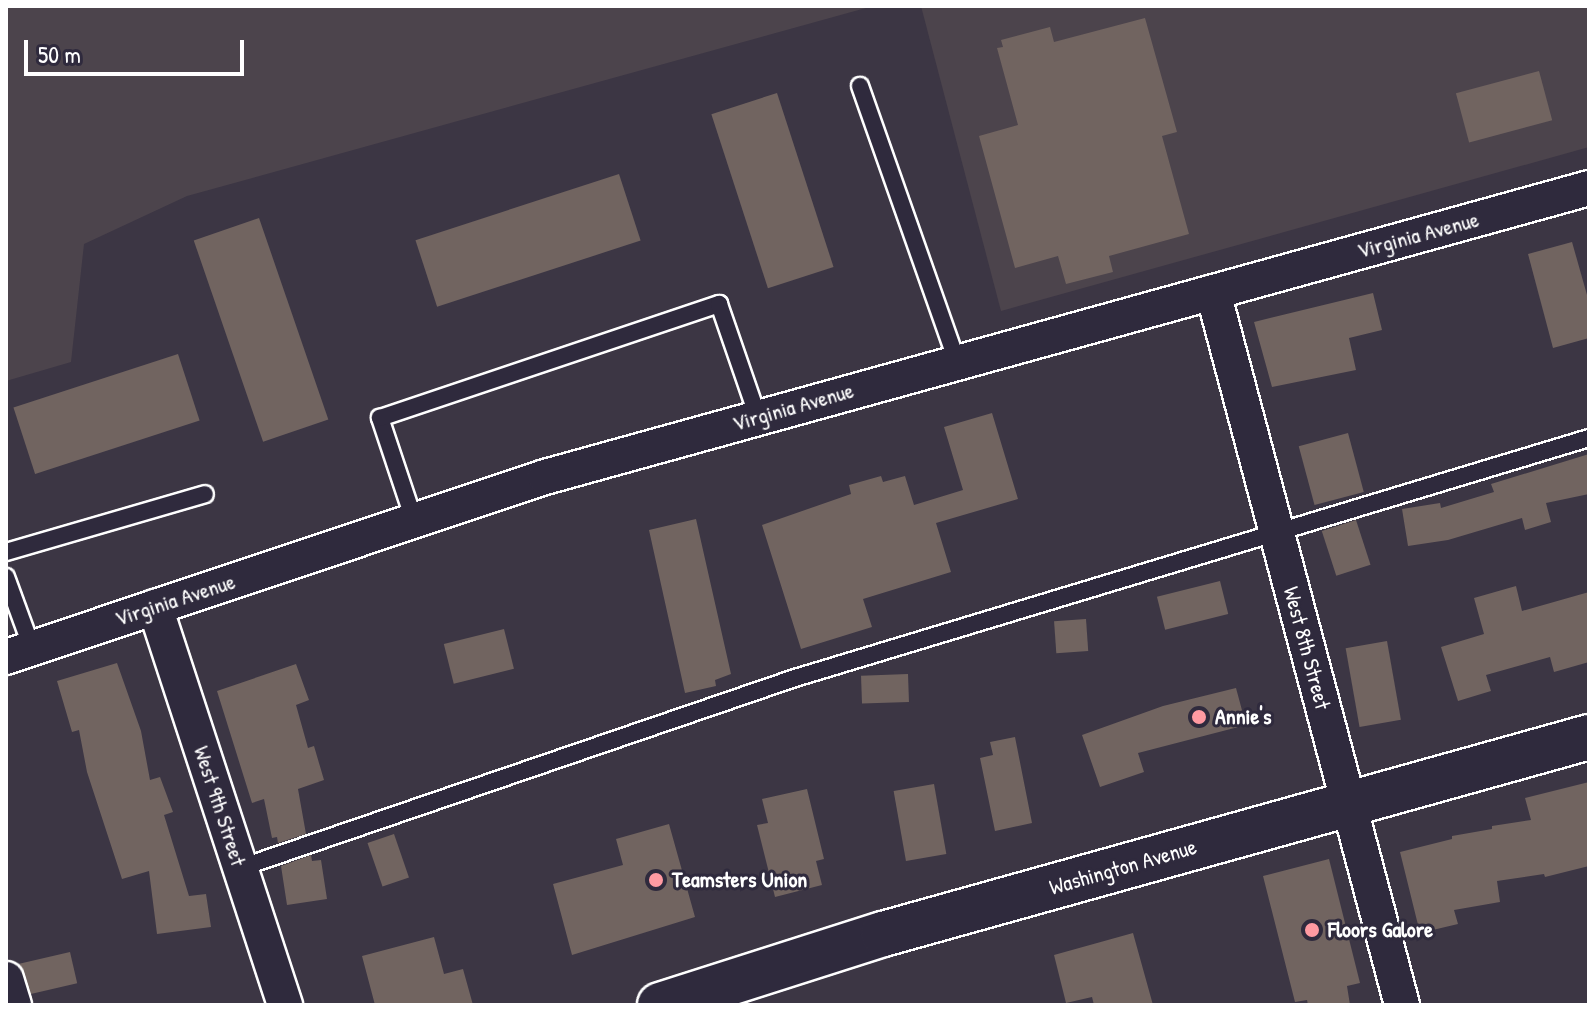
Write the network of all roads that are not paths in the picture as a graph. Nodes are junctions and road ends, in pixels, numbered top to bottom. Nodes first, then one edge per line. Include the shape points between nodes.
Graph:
1 (860, 86) dead end
2 (1589, 188) edge
3 (1213, 292) junction
4 (957, 362) junction
5 (758, 417) junction
6 (1589, 438) edge
7 (205, 494) dead end
8 (414, 520) junction
9 (1277, 534) junction
10 (6, 552) edge
11 (6, 577) edge
12 (155, 607) junction
13 (19, 652) edge
14 (1589, 737) edge
15 (1349, 804) junction
16 (240, 868) junction
17 (6, 979) edge
18 (14, 1005) edge
19 (285, 1005) edge
20 (660, 1005) edge
21 (1402, 1005) edge

1 - 4 lane
2 - 3 street, Virginia Avenue
3 - 4 street, Virginia Avenue
3 - 9 street, West 8th Street
4 - 5 street, Virginia Avenue
5 - 8 street, Virginia Avenue
5 - 8 lane via 719,304 380,418
6 - 9 lane
7 - 10 lane
8 - 12 street, Virginia Avenue
9 - 15 street, West 8th Street
9 - 16 lane via 795,678
11 - 13 lane
12 - 13 street, Virginia Avenue
12 - 16 street, West 9th Street
14 - 15 main road, Washington Avenue
15 - 20 main road, Washington Avenue via 898,930
15 - 21 street, West 8th Street
16 - 19 street, West 9th Street
17 - 18 street

